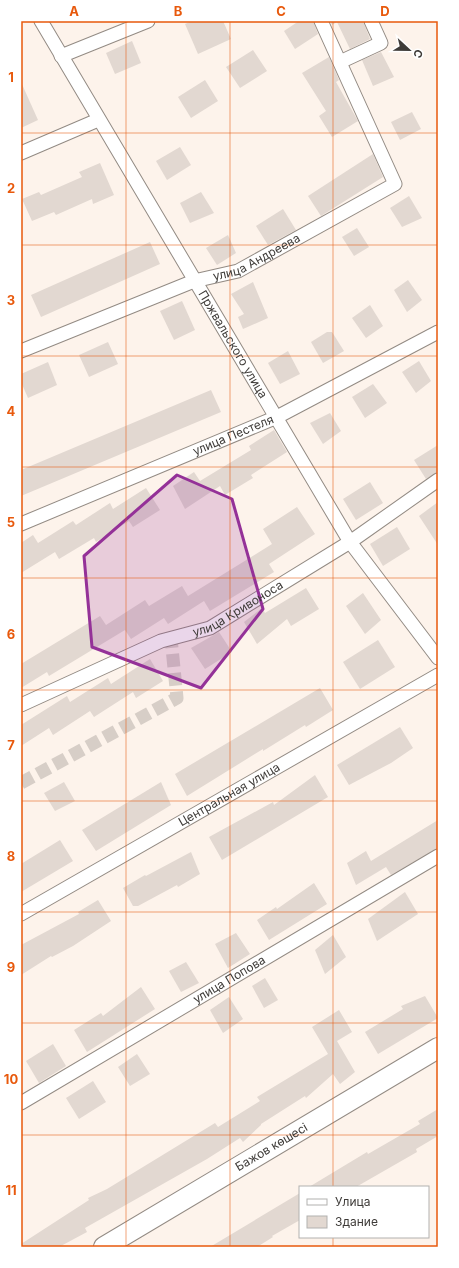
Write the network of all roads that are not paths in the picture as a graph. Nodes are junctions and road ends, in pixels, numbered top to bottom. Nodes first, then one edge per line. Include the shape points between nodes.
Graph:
1 (40, 21) edge
2 (148, 21) edge
3 (321, 21) edge
4 (371, 21) edge
5 (61, 56) junction
6 (340, 62) junction
7 (98, 120) junction
8 (21, 152) edge
9 (194, 281) junction
10 (438, 332) edge
11 (21, 351) edge
12 (276, 417) junction
13 (438, 480) edge
14 (21, 524) edge
15 (350, 542) junction
16 (438, 658) edge
17 (438, 675) edge
18 (21, 705) edge
19 (438, 856) edge
20 (21, 914) edge
21 (438, 1048) edge
22 (21, 1103) edge
23 (104, 1247) edge

1 - 5 street, Пржвальского улица
2 - 5 street
3 - 6 street
4 - 6 street via 381,43
5 - 7 street, Пржвальского улица
6 - 9 street, улица Андреева via 395,184 238,271
7 - 8 street
7 - 9 street, Пржвальского улица
9 - 11 street, улица Андреева
9 - 12 street, Пржвальского улица
10 - 12 street, улица Пестеля
12 - 14 street, улица Пестеля
12 - 15 street, Пржвальского улица
13 - 15 street, улица Кривоноса
15 - 16 street, Пржвальского улица
15 - 18 street, улица Кривоноса via 210,628 161,641
17 - 20 street, Центральная улица
19 - 22 street, улица Попова
21 - 23 main road, Бажов көшесі

